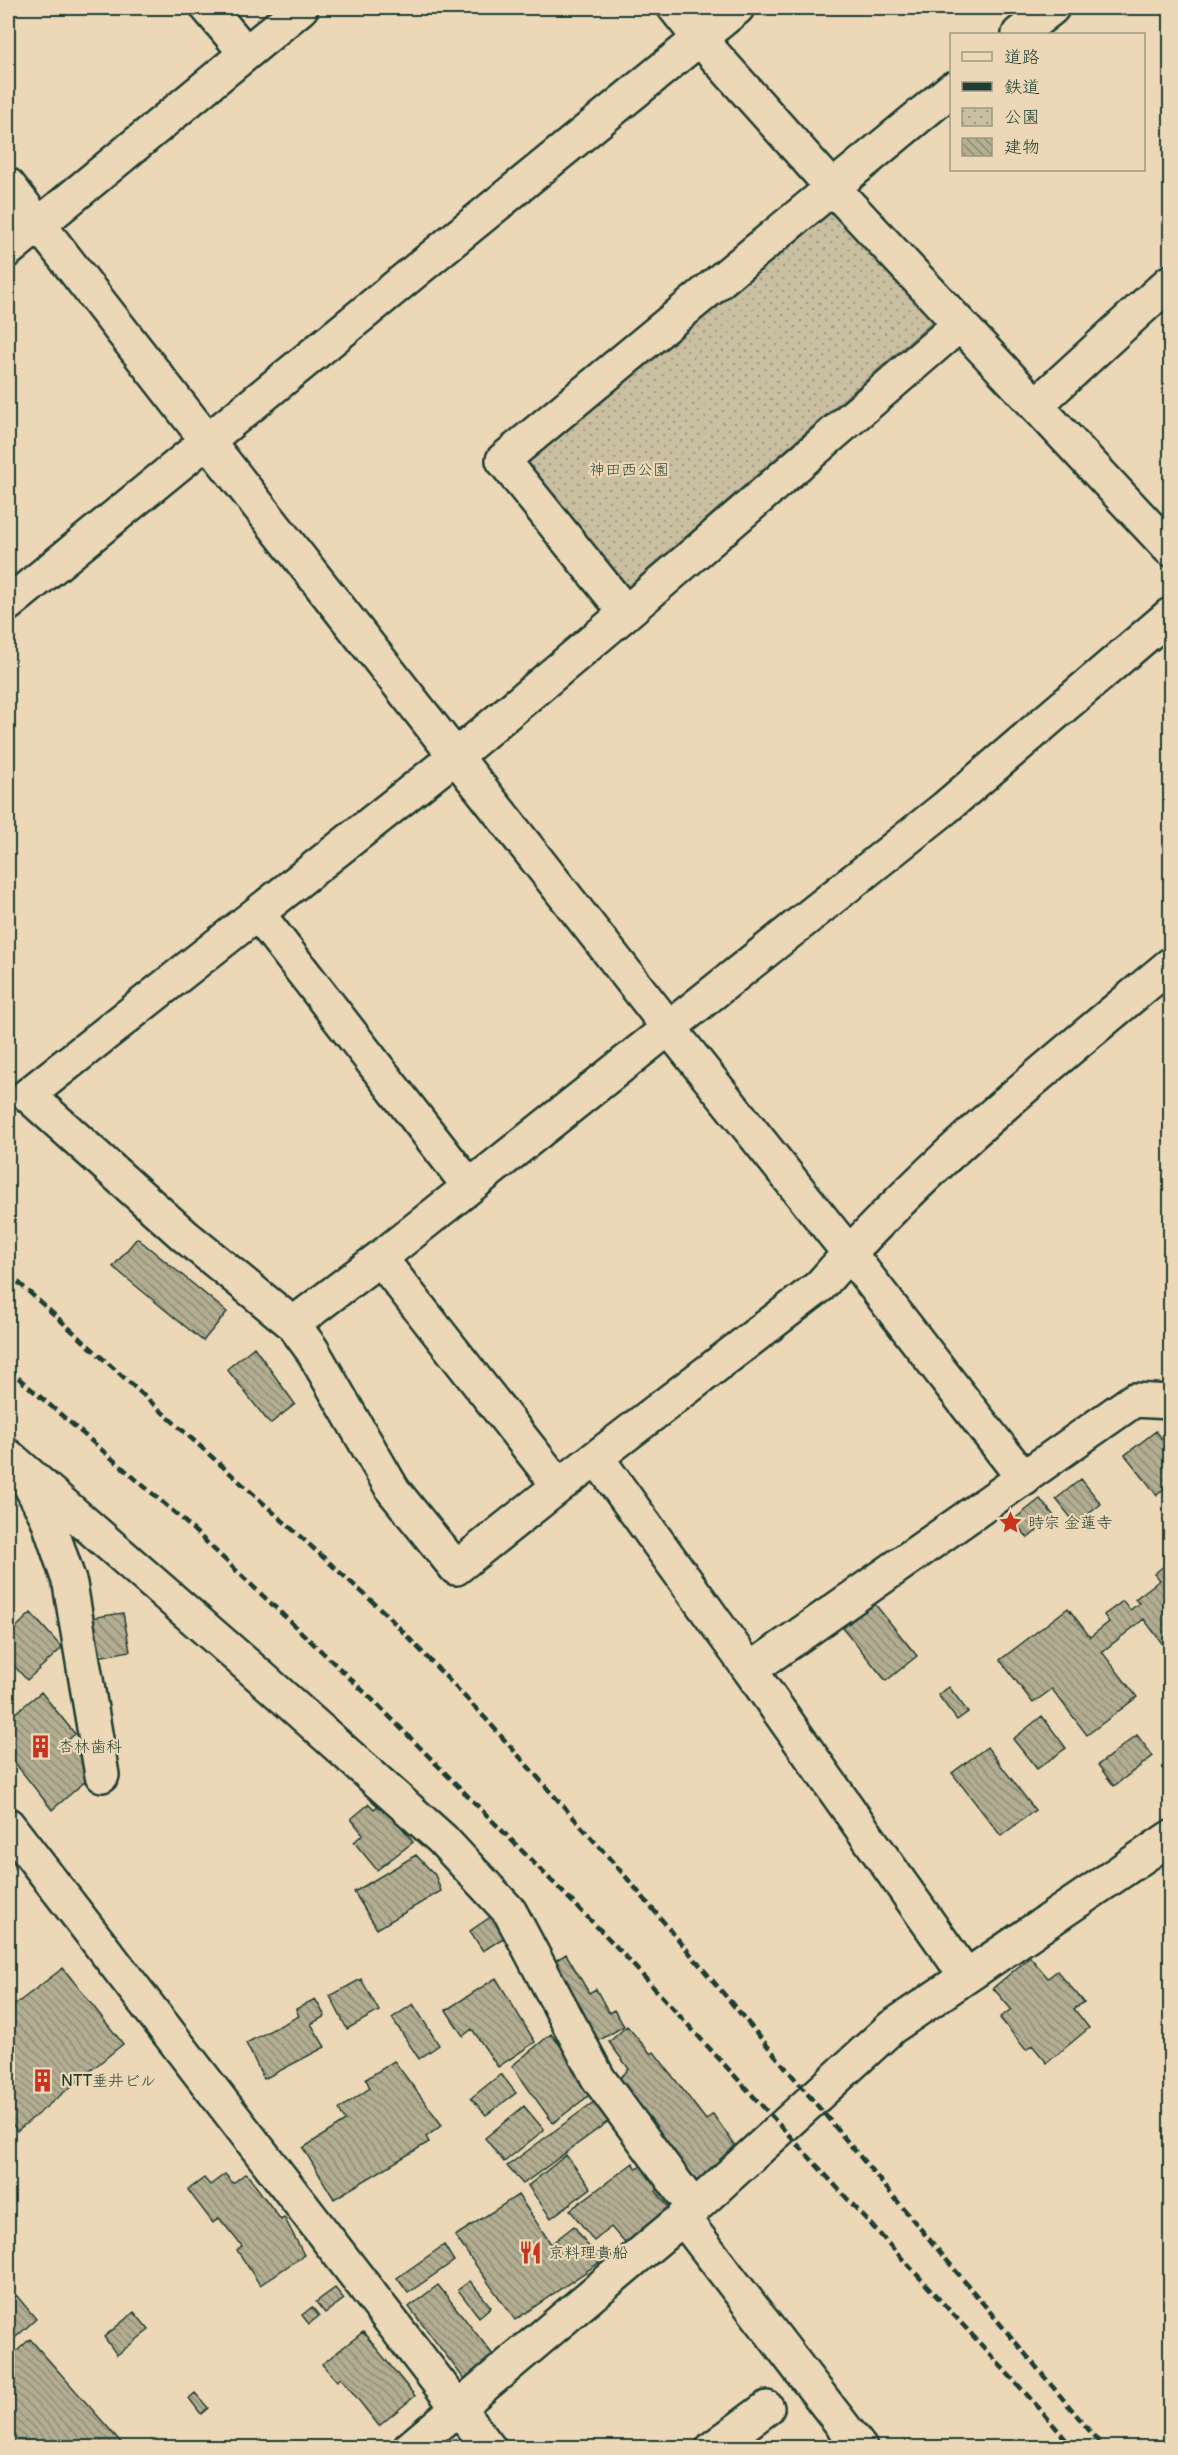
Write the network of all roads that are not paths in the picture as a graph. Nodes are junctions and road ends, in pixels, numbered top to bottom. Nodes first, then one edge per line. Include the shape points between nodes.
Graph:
1 (208, 8) edge
2 (301, 8) edge
3 (675, 8) edge
4 (737, 8) edge
5 (1052, 8) edge
6 (1020, 33) edge
7 (699, 38) junction
8 (245, 52) junction
9 (950, 90) edge
10 (8, 185) edge
11 (832, 187) junction
12 (39, 224) junction
13 (8, 250) edge
14 (1170, 282) edge
15 (958, 325) junction
16 (1036, 405) junction
17 (206, 439) junction
18 (1170, 549) edge
19 (8, 604) edge
20 (626, 613) junction
21 (1170, 615) edge
22 (456, 756) junction
23 (258, 914) junction
24 (1170, 964) edge
25 (669, 1028) junction
26 (469, 1186) junction
27 (849, 1253) junction
28 (380, 1258) junction
29 (293, 1324) junction
30 (1170, 1402) edge
31 (597, 1458) junction
32 (15, 1462) edge
33 (1024, 1479) junction
34 (559, 1486) junction
35 (750, 1670) junction
36 (102, 1775) dead end
37 (8, 1825) edge
38 (1170, 1838) edge
39 (966, 1976) junction
40 (689, 2213) junction
41 (458, 2407) junction
42 (767, 2408) dead end
43 (410, 2448) edge
44 (489, 2448) edge
45 (713, 2448) edge
46 (860, 2448) edge

1 - 8 street
2 - 8 street
3 - 7 street
4 - 7 street
5 - 6 street
7 - 11 street
7 - 17 street
8 - 12 street
9 - 11 street
10 - 12 street
11 - 15 street
11 - 20 street via 503,460
12 - 13 street
12 - 17 street
14 - 16 street
15 - 16 street
15 - 20 street
16 - 18 street
17 - 19 street
17 - 22 street
20 - 22 street
21 - 25 street via 945,808
22 - 23 street
22 - 25 street
23 - 26 street
23 - 29 street via 28,1095 185,1236
24 - 27 street via 994,1112
25 - 26 street
25 - 27 street
26 - 28 street
27 - 31 street via 820,1286
27 - 33 street
28 - 29 street
28 - 34 street
29 - 34 street via 393,1490 456,1568
30 - 33 street via 1134,1400
31 - 34 street
31 - 35 street
32 - 36 street via 47,1517 70,1584
32 - 40 street via 442,1839 510,1912 598,2078
33 - 35 street
35 - 39 street
37 - 41 street
38 - 39 street
39 - 40 street via 892,2027
40 - 41 street
40 - 46 street
41 - 43 street
41 - 44 street
42 - 45 street

